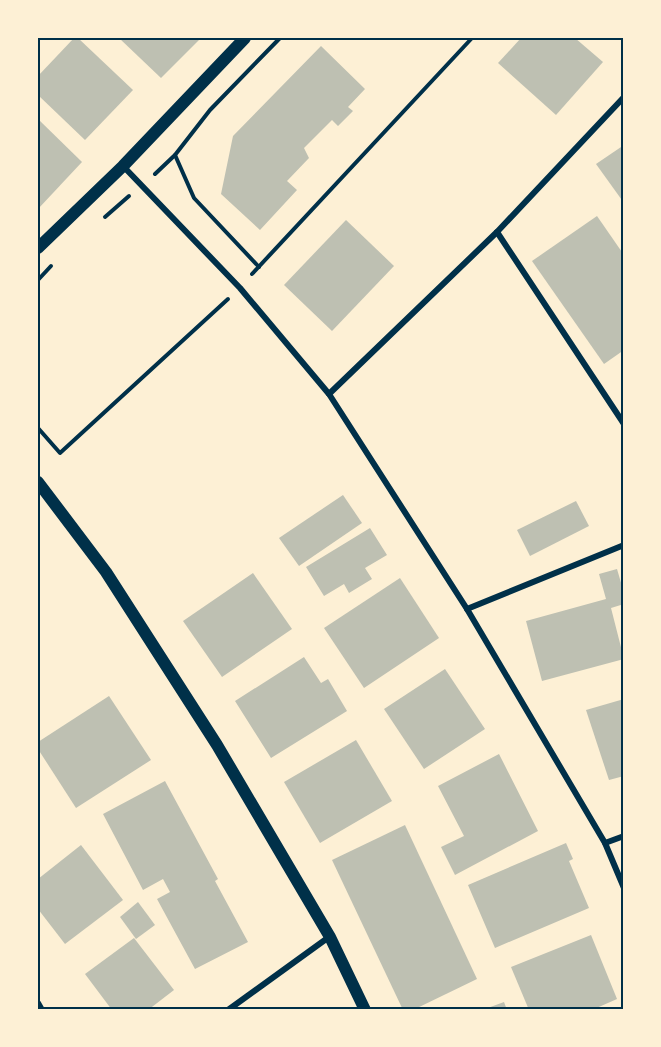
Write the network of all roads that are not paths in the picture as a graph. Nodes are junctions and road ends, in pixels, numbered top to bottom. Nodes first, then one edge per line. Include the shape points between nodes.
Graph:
1 (245, 38) edge
2 (624, 97) edge
3 (123, 166) junction
4 (497, 232) junction
5 (38, 248) edge
6 (329, 394) junction
7 (624, 424) edge
8 (38, 482) edge
9 (624, 545) edge
10 (467, 609) junction
11 (624, 836) edge
12 (605, 843) junction
13 (624, 888) edge
14 (330, 937) junction
15 (38, 1003) edge
16 (42, 1010) edge
17 (228, 1010) edge
18 (365, 1010) edge

1 - 3 main road
2 - 4 street
3 - 5 main road
3 - 6 street via 240,288
4 - 6 street
4 - 7 street
6 - 10 street
8 - 14 main road via 106,573 157,651
9 - 10 street
10 - 12 street
11 - 12 street
12 - 13 street
14 - 17 street
14 - 18 main road
15 - 16 street

